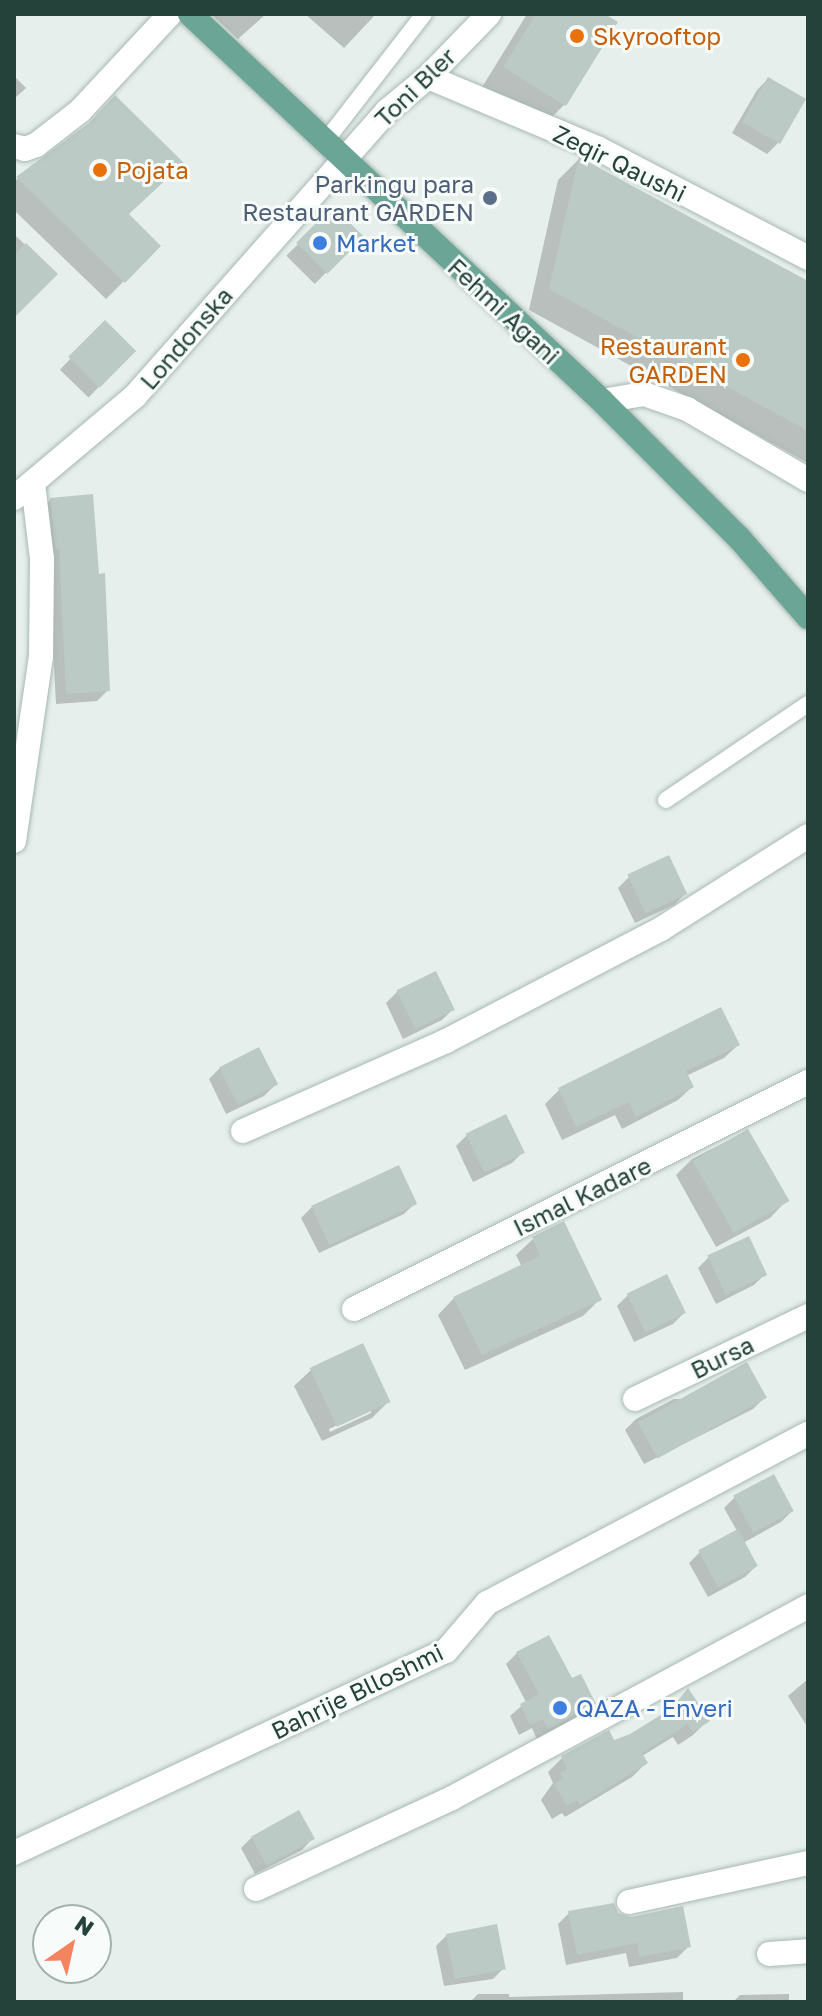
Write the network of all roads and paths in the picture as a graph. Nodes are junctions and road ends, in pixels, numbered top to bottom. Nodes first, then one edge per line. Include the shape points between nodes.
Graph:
1 (170, 14) edge
2 (190, 14) edge
3 (424, 14) edge
4 (489, 14) edge
5 (428, 77) junction
6 (324, 143) junction
7 (14, 146) edge
8 (342, 161) junction
9 (808, 258) edge
10 (602, 401) junction
11 (808, 480) edge
12 (33, 483) junction
13 (14, 498) edge
14 (808, 617) edge
15 (808, 704) edge
16 (666, 800) dead end
17 (808, 836) edge
18 (14, 841) edge
19 (808, 1082) edge
20 (243, 1131) dead end
21 (354, 1309) dead end
22 (808, 1316) edge
23 (635, 1399) dead end
24 (808, 1434) edge
25 (808, 1606) edge
26 (14, 1853) edge
27 (808, 1863) edge
28 (256, 1889) dead end
29 (629, 1902) dead end
30 (808, 1951) edge
31 (769, 1954) dead end

1 - 7 street via 80,111 36,145
2 - 6 main road, Fehmi Agani
3 - 6 lane
4 - 5 street, Toni Bler
5 - 8 street, Toni Bler via 387,111
5 - 9 street, Zeqir Qaushi via 599,149
6 - 8 main road, Fehmi Agani
8 - 10 main road, Fehmi Agani
8 - 12 street, Londonska via 135,396
10 - 11 street via 644,394 687,409
10 - 14 main road, Fehmi Agani via 739,538
12 - 13 street, Londonska
12 - 18 street via 42,559 41,657
15 - 16 lane
17 - 20 street via 661,929 446,1041
19 - 21 street, Ismal Kadare
22 - 23 street, Bursa
24 - 26 street, Bahrije Blloshmi via 487,1603 446,1651
25 - 28 street via 452,1798
27 - 29 street
30 - 31 street

